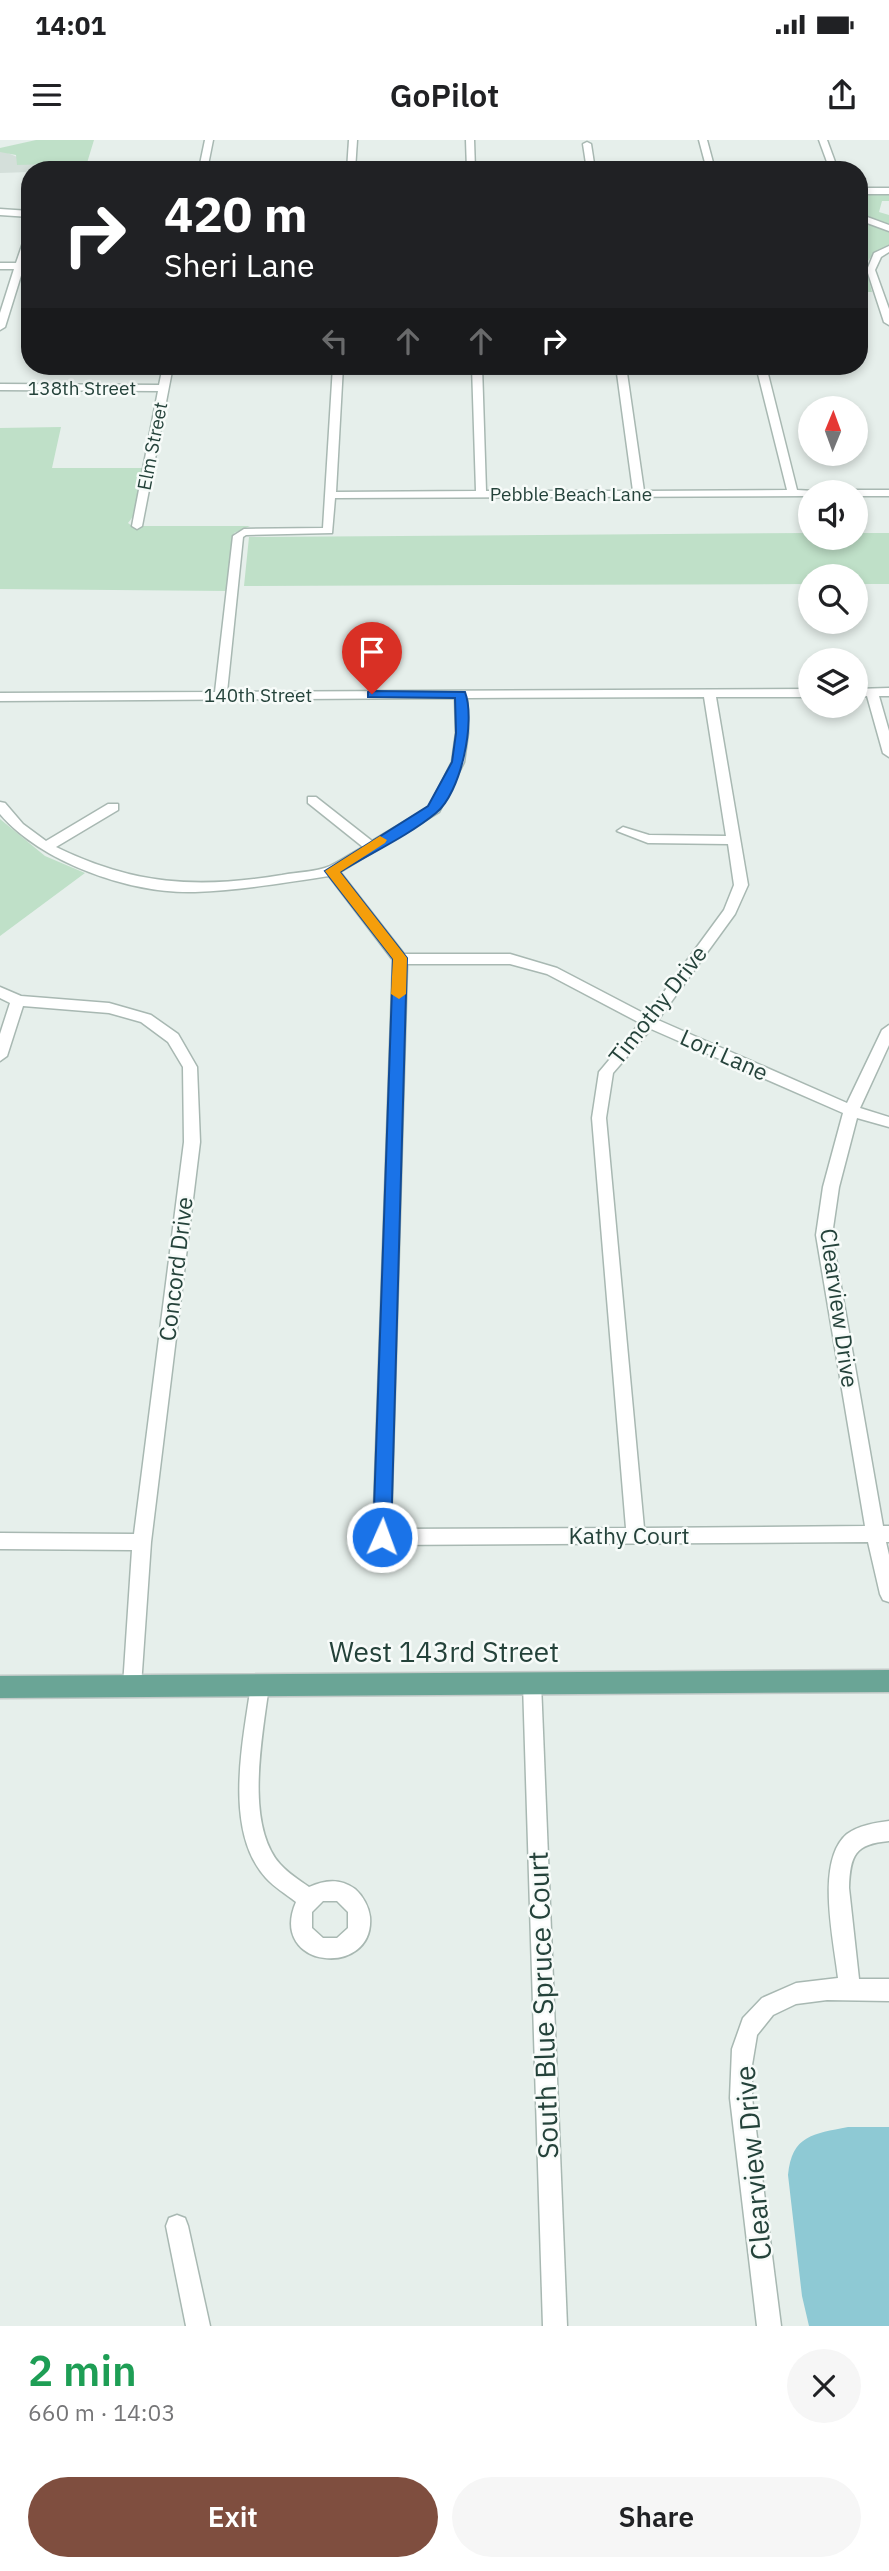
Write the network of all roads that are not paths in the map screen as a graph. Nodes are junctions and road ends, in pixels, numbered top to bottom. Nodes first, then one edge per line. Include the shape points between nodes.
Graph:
1 (209, 140) edge
2 (353, 140) edge
3 (470, 140) edge
4 (703, 140) edge
5 (823, 140) edge
6 (587, 144) dead end
7 (205, 161) edge
8 (352, 161) edge
9 (471, 161) edge
10 (590, 161) edge
11 (709, 161) edge
12 (831, 161) edge
13 (868, 191) edge
14 (889, 191) edge
15 (0, 212) edge
16 (21, 214) edge
17 (868, 220) edge
18 (889, 228) edge
19 (889, 249) edge
20 (0, 266) edge
21 (21, 266) edge
22 (21, 276) edge
23 (889, 322) edge
24 (0, 327) edge
25 (166, 375) edge
26 (338, 375) edge
27 (477, 375) edge
28 (622, 375) edge
29 (763, 375) edge
30 (0, 387) edge
31 (164, 388) junction
32 (793, 493) junction
33 (798, 493) edge
34 (868, 493) edge
35 (889, 493) edge
36 (481, 494) junction
37 (639, 494) junction
38 (331, 495) junction
39 (137, 526) dead end
40 (868, 692) edge
41 (872, 692) junction
42 (889, 692) edge
43 (709, 693) junction
44 (798, 693) edge
45 (461, 694) junction
46 (220, 695) junction
47 (0, 697) edge
48 (889, 754) edge
49 (312, 800) dead end
50 (0, 806) edge
51 (113, 807) dead end
52 (623, 831) dead end
53 (734, 840) junction
54 (370, 846) junction
55 (46, 847) junction
56 (332, 871) junction
57 (400, 958) junction
58 (0, 992) edge
59 (18, 1000) junction
60 (649, 1022) junction
61 (889, 1030) edge
62 (0, 1056) edge
63 (851, 1111) junction
64 (889, 1122) edge
65 (882, 1534) edge
66 (636, 1536) junction
67 (0, 1541) edge
68 (142, 1542) junction
69 (889, 1594) edge
70 (889, 1681) edge
71 (532, 1683) junction
72 (260, 1685) junction
73 (132, 1686) junction
74 (0, 1687) edge
75 (889, 1831) edge
76 (309, 1899) dead end
77 (850, 1990) junction
78 (889, 1990) edge
79 (177, 2226) dead end
80 (198, 2326) edge
81 (555, 2326) edge
82 (769, 2326) edge

1 - 7 street
2 - 8 street
3 - 9 street
4 - 11 street
5 - 12 street
6 - 10 street
13 - 14 street
15 - 16 street
17 - 18 street
19 - 23 street via 877,255 871,270
20 - 21 street
22 - 24 street
25 - 31 street, Elm Street
26 - 38 street
27 - 36 street
28 - 37 street
29 - 32 street
30 - 31 street, 138th Street
31 - 39 street, Elm Street
32 - 33 street, Pebble Beach Lane
32 - 37 street, Pebble Beach Lane
34 - 35 street
36 - 37 street, Pebble Beach Lane
36 - 38 street, Pebble Beach Lane
38 - 46 street via 328,531 244,532 238,536
40 - 41 street
41 - 42 street
41 - 48 street
43 - 44 street, 140th Street
43 - 45 street, 140th Street
43 - 53 street, Timothy Drive
45 - 46 street, 140th Street
45 - 54 street via 463,733 458,762 434,809
46 - 47 street, 140th Street
49 - 54 street
50 - 55 street via 18,827
51 - 55 street
52 - 53 street via 648,839
53 - 60 street, Timothy Drive via 741,885 730,911
54 - 56 street
55 - 56 street via 85,866 139,881 192,888
56 - 57 street
57 - 60 street, Lori Lane via 510,959 551,971
57 - 66 street, Kathy Court via 382,1537
58 - 59 street, Concord Drive
59 - 62 street
59 - 68 street, Concord Drive via 109,1008 146,1018 173,1038 190,1066 192,1142
60 - 63 street, Lori Lane
60 - 66 street, Timothy Drive via 606,1072 599,1118
61 - 63 street, Clearview Drive
63 - 64 street, Lori Lane
63 - 65 street, Clearview Drive via 831,1186 824,1235
65 - 66 street, Kathy Court
65 - 69 street, Clearview Drive
67 - 68 street
68 - 73 street, Concord Drive
70 - 71 main road, West 143rd Street
71 - 72 main road, West 143rd Street
71 - 81 street, South Blue Spruce Court
72 - 73 main road, West 143rd Street
72 - 76 street via 250,1776 256,1842 271,1869
73 - 74 main road, West 143rd Street
75 - 77 street via 855,1840 843,1854 838,1873
77 - 78 street, Clearview Drive
77 - 82 street, Clearview Drive via 783,1997 761,2013 746,2035 744,2113
79 - 80 street

